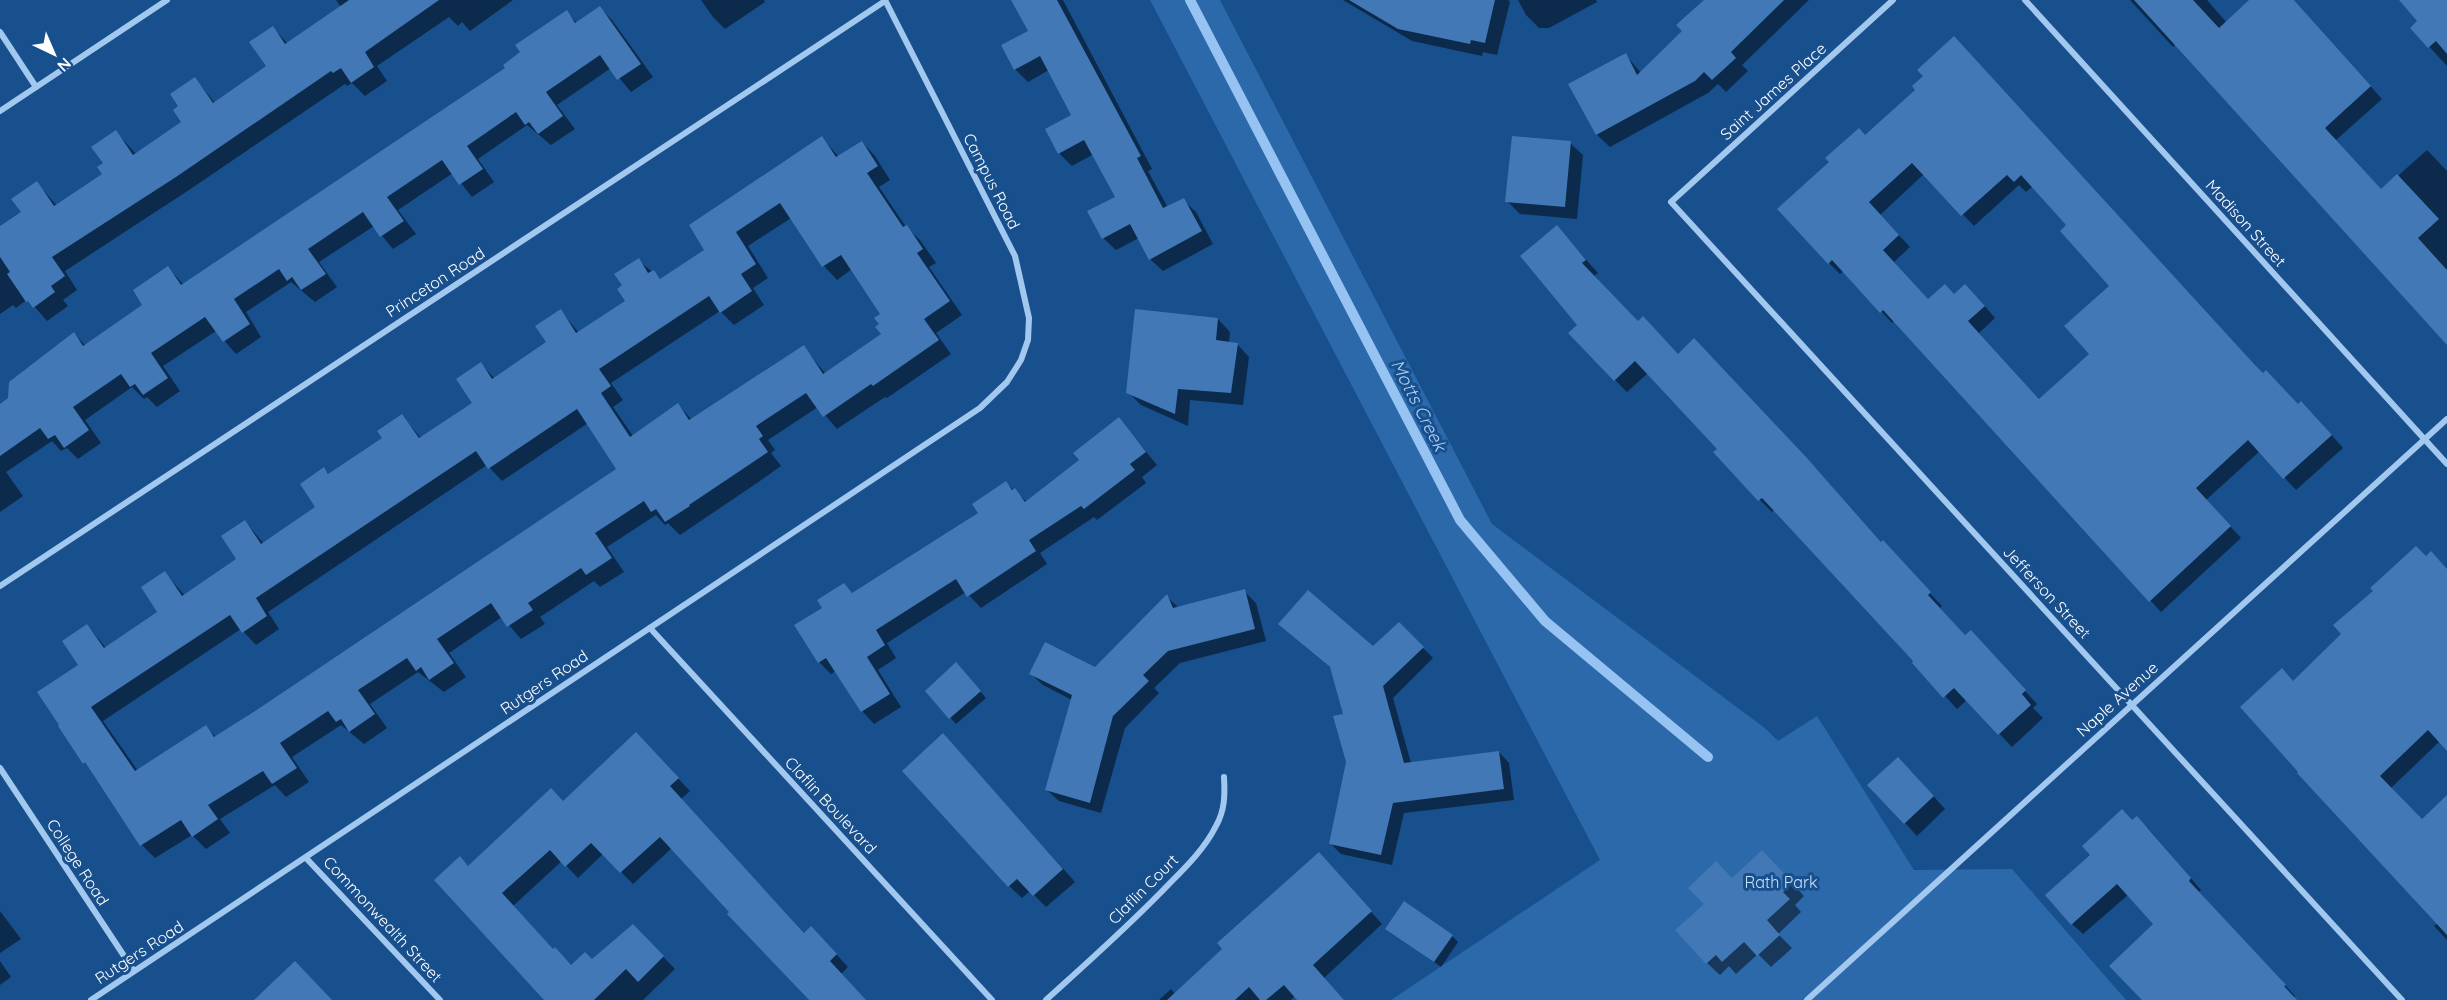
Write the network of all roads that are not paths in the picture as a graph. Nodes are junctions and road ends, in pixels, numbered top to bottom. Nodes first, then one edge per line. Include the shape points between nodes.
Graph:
1 (167, 0) edge
2 (885, 0) edge
3 (1893, 0) edge
4 (2025, 0) edge
5 (0, 32) edge
6 (36, 87) junction
7 (0, 111) edge
8 (1671, 202) joint
9 (1007, 382) joint
10 (2447, 419) edge
11 (2425, 439) junction
12 (2447, 464) edge
13 (0, 586) edge
14 (650, 627) junction
15 (2132, 704) junction
16 (0, 768) edge
17 (1224, 777) dead end
18 (306, 858) junction
19 (134, 971) junction
20 (2398, 999) edge
21 (91, 1000) edge
22 (440, 1000) edge
23 (992, 1000) edge
24 (1046, 1000) edge
25 (1807, 1000) edge

1 - 6 street
2 - 9 street, Campus Road via 1016,256 1029,318 1028,340
2 - 13 street, Princeton Road
3 - 8 street, Saint James Place
4 - 11 street, Madison Street
5 - 6 street
6 - 7 street
8 - 15 street, Jefferson Street
9 - 14 street, Rutgers Road via 980,408
10 - 11 street, Naple Avenue
11 - 12 street, Madison Street
11 - 15 street, Naple Avenue
14 - 18 street, Rutgers Road
14 - 23 street, Claflin Boulevard
15 - 20 street, Jefferson Street
15 - 25 street, Naple Avenue
16 - 19 street, College Road
17 - 24 street, Claflin Court via 1223,811 1203,847 1151,903
18 - 19 street, Rutgers Road
18 - 22 street, Commonwealth Street
19 - 21 street, Rutgers Road

